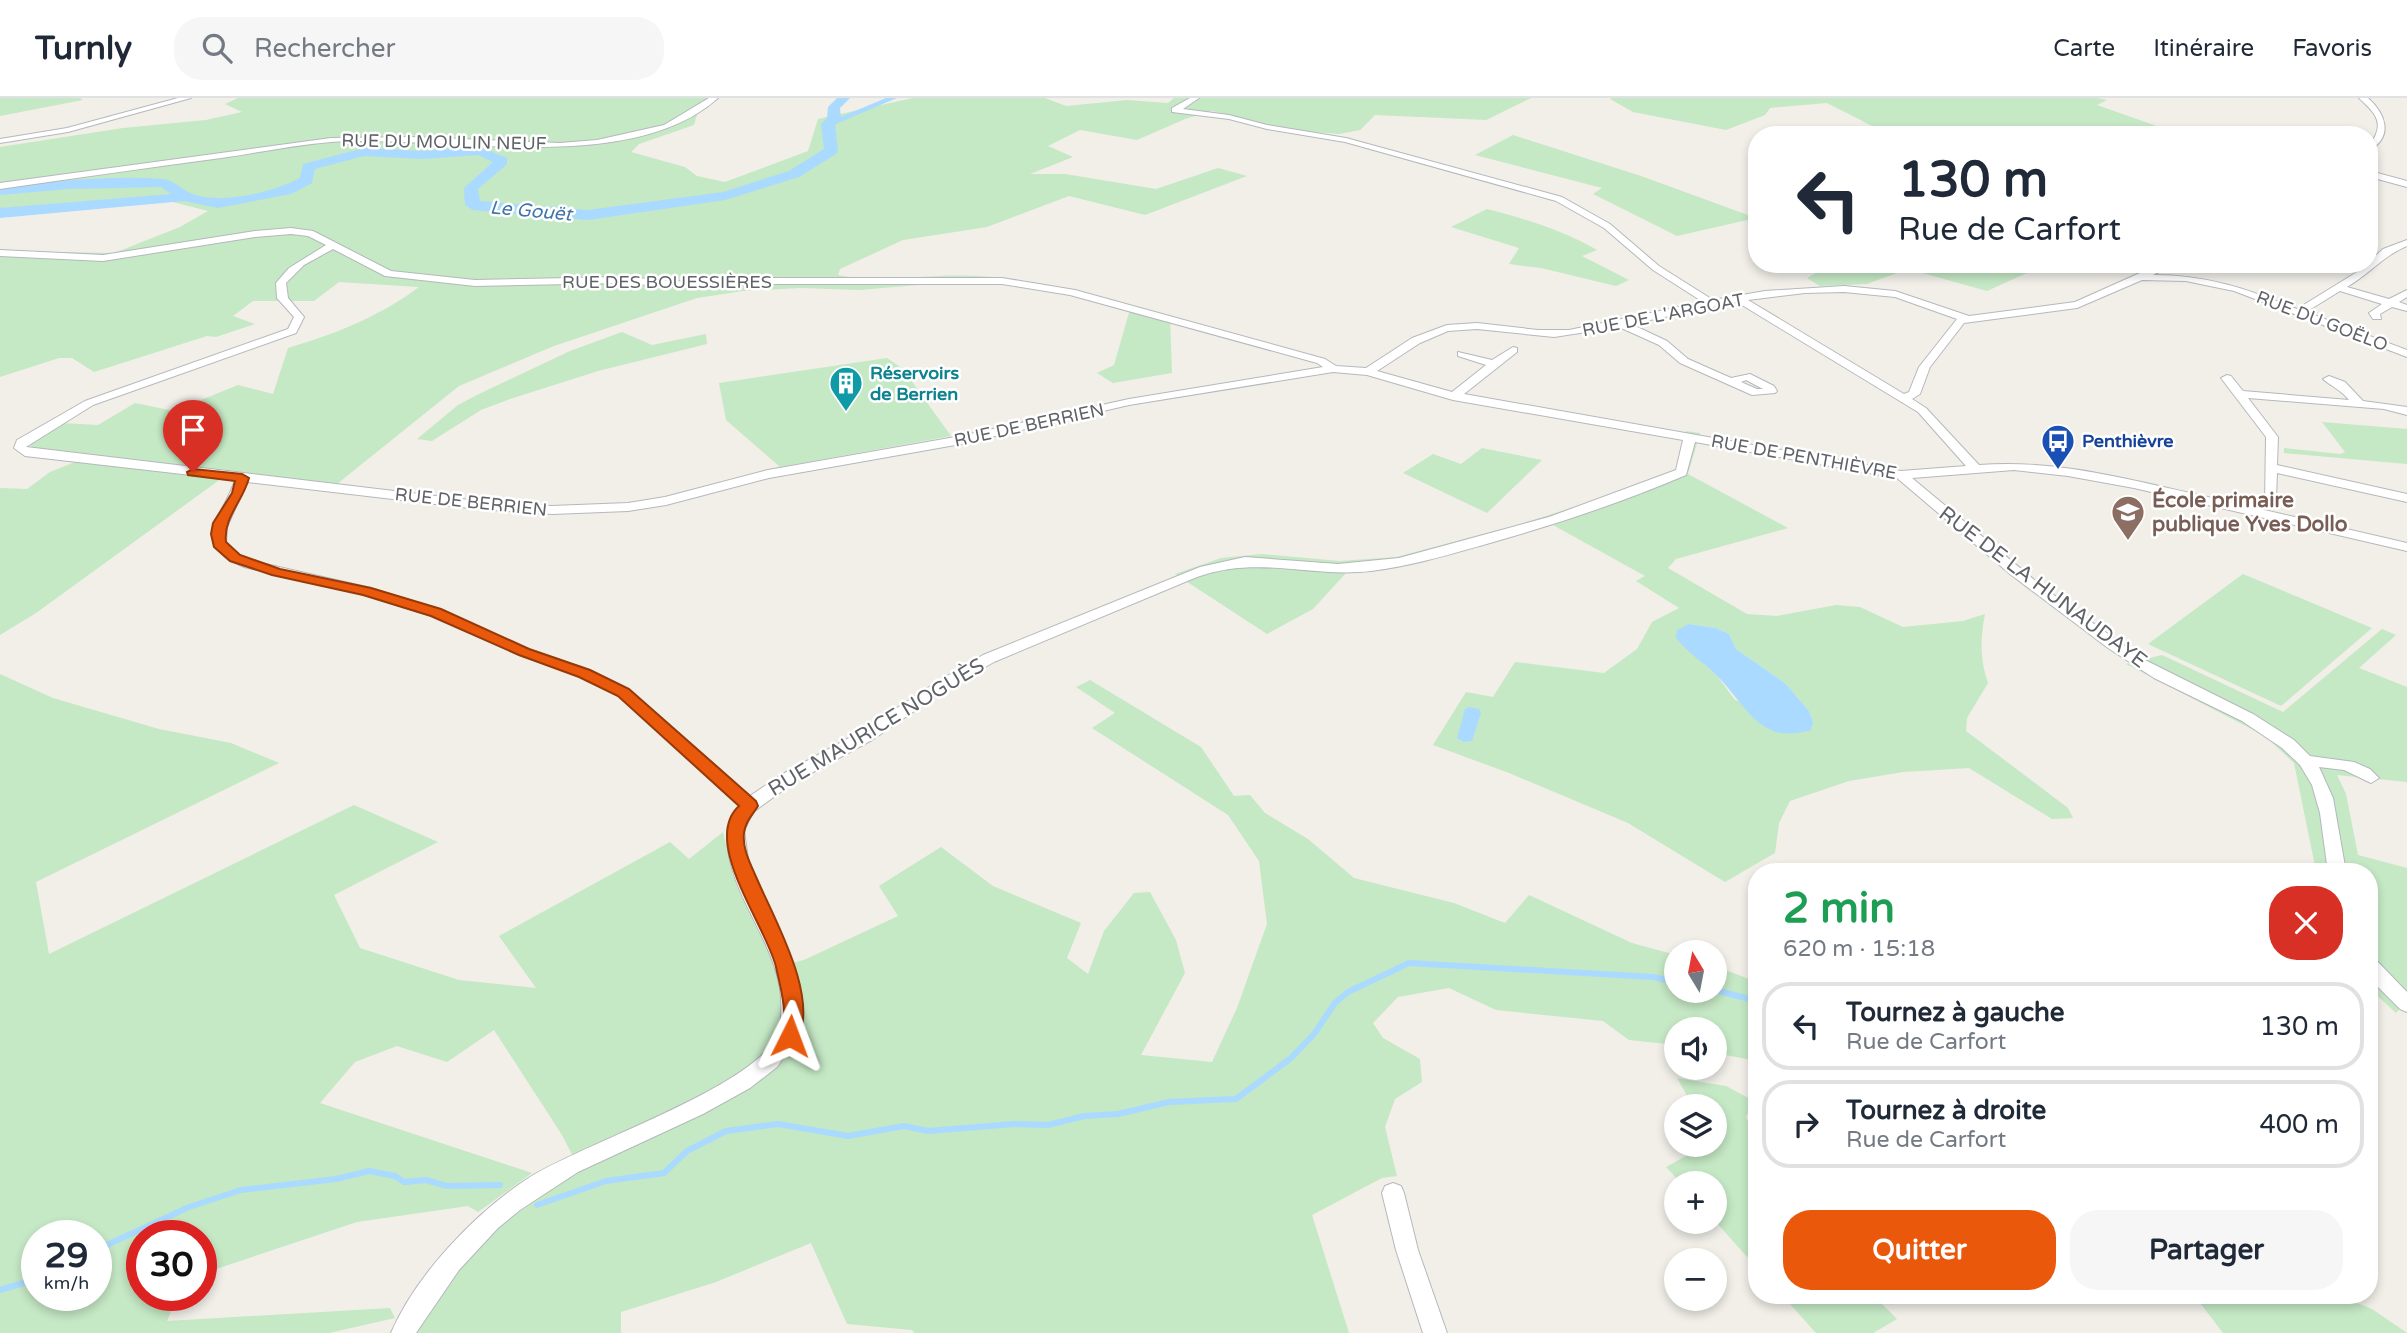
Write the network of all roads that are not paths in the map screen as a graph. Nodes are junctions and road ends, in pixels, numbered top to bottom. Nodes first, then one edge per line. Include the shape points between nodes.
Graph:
1 (187, 98) edge
2 (713, 98) edge
3 (1195, 98) edge
4 (2362, 98) edge
5 (2378, 139) edge
6 (0, 141) edge
7 (2378, 176) edge
8 (2407, 184) edge
9 (0, 186) edge
10 (2407, 243) edge
11 (333, 245) junction
12 (0, 253) edge
13 (2378, 258) edge
14 (2151, 273) edge
15 (2179, 273) edge
16 (2192, 273) edge
17 (2362, 273) edge
18 (2140, 278) junction
19 (2186, 278) junction
20 (2340, 288) junction
21 (2237, 289) junction
22 (1693, 292) junction
23 (2407, 293) edge
24 (1734, 300) junction
25 (2390, 303) junction
26 (1713, 304) junction
27 (2407, 308) edge
28 (2299, 312) junction
29 (2377, 317) dead end
30 (1965, 318) junction
31 (1620, 323) junction
32 (1513, 350) dead end
33 (1462, 354) dead end
34 (2407, 354) edge
35 (1494, 364) junction
36 (1333, 369) junction
37 (1368, 372) junction
38 (2227, 378) dead end
39 (2329, 379) dead end
40 (1731, 382) dead end
41 (2240, 394) junction
42 (1453, 397) junction
43 (1905, 398) junction
44 (2360, 404) junction
45 (2407, 411) edge
46 (1690, 437) junction
47 (1975, 468) junction
48 (2272, 468) junction
49 (1901, 475) junction
50 (242, 478) junction
51 (2407, 498) edge
52 (2270, 500) junction
53 (2250, 510) junction
54 (2288, 518) junction
55 (2407, 547) edge
56 (2306, 761) junction
57 (2371, 778) dead end
58 (750, 806) junction
59 (2335, 863) edge
60 (2378, 974) edge
61 (2407, 1004) edge
62 (1393, 1193) dead end
63 (403, 1333) edge
64 (1435, 1333) edge

1 - 6 street via 68,130
2 - 9 street, RUE DU MOULIN NEUF via 666,127 597,142 331,140
3 - 22 street via 1175,110 1346,140 1559,199 1608,226 1656,268
4 - 5 street via 2377,110 2383,125
7 - 8 street
10 - 13 street
11 - 12 street, RUE DES BOUESSIÈRES via 310,233 291,231 103,258
11 - 36 street, RUE DES BOUESSIÈRES via 389,274 503,285 621,280 689,285 755,281 1025,283 1321,361
11 - 50 street, RUE DE BERRIEN via 312,255 282,281 283,298 299,317 292,331 89,403 21,443 20,448
14 - 18 street
15 - 19 street
16 - 21 street, RUE DU GOËLO
17 - 20 street
18 - 19 street, RUE DU GOËLO
18 - 30 street via 2077,305
19 - 21 street, RUE DU GOËLO
20 - 25 street
20 - 28 street
21 - 28 street, RUE DU GOËLO
22 - 24 street
22 - 26 street
23 - 25 street
24 - 26 street, RUE DE L'ARGOAT
24 - 30 street, RUE DE L'ARGOAT via 1808,291 1869,290 1913,299
24 - 43 street
25 - 27 street
25 - 29 street via 2374,313
26 - 31 street, RUE DE L'ARGOAT
28 - 34 street, RUE DU GOËLO
30 - 43 street via 1940,344 1914,394
31 - 37 street, RUE DE L'ARGOAT via 1552,335 1471,326 1448,328 1431,333
31 - 40 street
32 - 35 street
33 - 35 street
35 - 42 street
36 - 37 street, RUE DE PENTHIÈVRE
36 - 50 street, RUE DE BERRIEN via 1129,402 961,440 795,468 628,507 540,509
37 - 42 street, RUE DE PENTHIÈVRE
38 - 41 street
39 - 44 street via 2341,384
41 - 44 street
41 - 48 street via 2272,437
42 - 46 street, RUE DE PENTHIÈVRE
43 - 47 street via 1922,410
44 - 45 street
46 - 49 street, RUE DE PENTHIÈVRE
46 - 58 street, RUE MAURICE NOGUÈS via 1682,472 1548,522 1444,551 1356,569 1261,561 1229,564 1194,575 965,671
47 - 49 street, RUE DE PENTHIÈVRE
47 - 53 street, RUE DE PENTHIÈVRE via 2059,470
48 - 51 street
48 - 52 street
49 - 56 street, RUE DE LA HUNAUDAYE via 2120,650 2264,726
50 - 58 street via 218,534 219,544 235,558 436,612 524,652 585,673 624,692
52 - 53 street
52 - 54 street
53 - 54 street, RUE DE PENTHIÈVRE
54 - 55 street, RUE DE PENTHIÈVRE
56 - 57 street via 2347,765
56 - 59 street, RUE DE LA HUNAUDAYE via 2322,789
58 - 63 street, RUE MAURICE NOGUÈS via 740,814 734,836 738,856 785,963 794,1014 790,1036 773,1059 735,1087 558,1171 517,1199 467,1242 428,1290
60 - 61 street
62 - 64 street via 1406,1250

